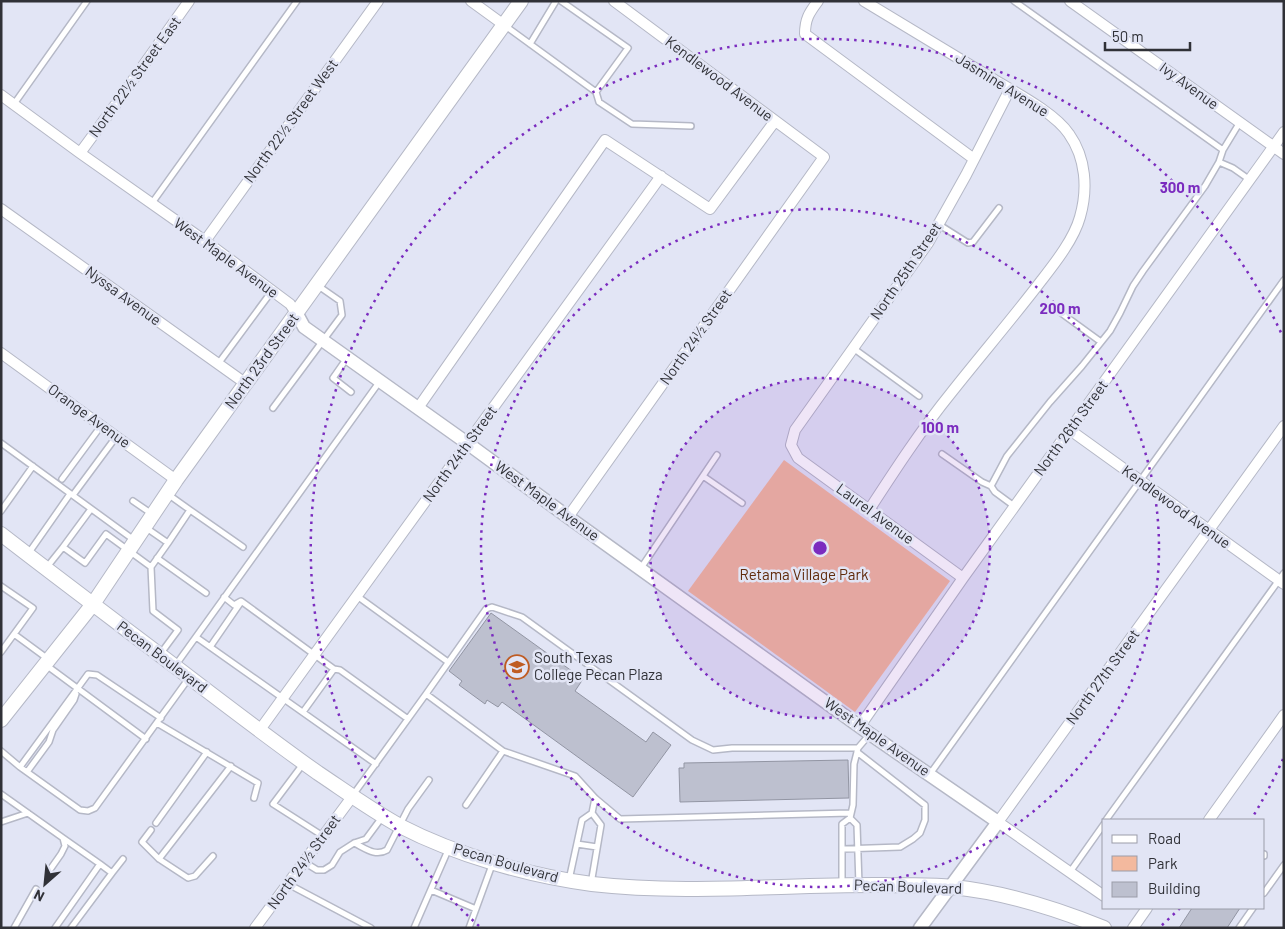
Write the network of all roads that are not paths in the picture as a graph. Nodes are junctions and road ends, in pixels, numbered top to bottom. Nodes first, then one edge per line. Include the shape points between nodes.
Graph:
1 (87, 1) edge
2 (189, 1) edge
3 (297, 1) edge
4 (378, 1) edge
5 (471, 1) edge
6 (521, 1) edge
7 (556, 1) edge
8 (561, 1) edge
9 (614, 1) edge
10 (818, 1) edge
11 (864, 1) edge
12 (1014, 1) edge
13 (1070, 1) edge
14 (504, 25) junction
15 (530, 44) junction
16 (1010, 89) junction
17 (596, 92) junction
18 (1, 95) edge
19 (13, 104) junction
20 (775, 121) junction
21 (1240, 122) junction
22 (691, 126) dead end
23 (1284, 132) edge
24 (1274, 146) junction
25 (1223, 150) junction
26 (80, 153) junction
27 (1284, 154) edge
28 (824, 157) joint
29 (974, 159) junction
30 (1219, 162) junction
31 (661, 176) junction
32 (1250, 180) junction
33 (152, 204) junction
34 (999, 208) dead end
35 (1, 209) edge
36 (938, 224) junction
37 (205, 241) junction
38 (1284, 280) edge
39 (317, 285) junction
40 (272, 291) junction
41 (1057, 310) dead end
42 (297, 314) junction
43 (324, 341) junction
44 (1101, 342) junction
45 (853, 348) junction
46 (1, 354) edge
47 (348, 358) junction
48 (218, 364) junction
49 (380, 381) junction
50 (245, 383) junction
51 (351, 392) dead end
52 (919, 396) dead end
53 (274, 408) dead end
54 (418, 408) junction
55 (101, 426) junction
56 (1284, 426) edge
57 (1070, 430) junction
58 (117, 437) junction
59 (1, 443) edge
60 (467, 443) junction
61 (791, 445) joint
62 (942, 454) dead end
63 (717, 455) dead end
64 (33, 466) junction
65 (703, 476) junction
66 (62, 479) dead end
67 (176, 480) junction
68 (1140, 481) junction
69 (991, 486) junction
70 (167, 493) junction
71 (72, 494) junction
72 (133, 500) dead end
73 (742, 503) dead end
74 (1015, 506) junction
75 (91, 508) junction
76 (190, 510) junction
77 (869, 510) junction
78 (1, 511) edge
79 (153, 514) junction
80 (568, 517) junction
81 (112, 525) junction
82 (145, 527) junction
83 (1209, 531) junction
84 (1, 534) edge
85 (106, 534) junction
86 (168, 543) junction
87 (132, 546) junction
88 (63, 547) junction
89 (242, 547) dead end
90 (27, 554) junction
91 (157, 558) junction
92 (151, 567) junction
93 (46, 568) junction
94 (640, 568) junction
95 (963, 578) junction
96 (1282, 579) edge
97 (1, 586) edge
98 (206, 593) dead end
99 (356, 596) junction
100 (224, 597) junction
101 (241, 601) junction
102 (93, 604) junction
103 (14, 634) junction
104 (196, 637) junction
105 (210, 646) junction
106 (1, 652) edge
107 (159, 655) junction
108 (314, 655) junction
109 (47, 662) junction
110 (448, 662) junction
111 (175, 667) junction
112 (334, 669) junction
113 (190, 678) junction
114 (77, 689) junction
115 (426, 694) junction
116 (282, 698) junction
117 (5, 711) edge
118 (303, 712) junction
119 (1284, 715) edge
120 (161, 718) junction
121 (408, 719) junction
122 (158, 723) junction
123 (865, 730) junction
124 (259, 731) junction
125 (146, 739) junction
126 (858, 750) junction
127 (1, 751) edge
128 (503, 751) junction
129 (206, 752) junction
130 (303, 762) junction
131 (376, 764) junction
132 (231, 766) junction
133 (20, 767) junction
134 (27, 772) junction
135 (929, 774) junction
136 (429, 780) dead end
137 (1, 794) edge
138 (352, 796) junction
139 (254, 798) dead end
140 (595, 798) junction
141 (466, 805) dead end
142 (28, 813) junction
143 (592, 813) junction
144 (383, 816) junction
145 (850, 816) junction
146 (1107, 819) edge
147 (1212, 819) edge
148 (1, 822) edge
149 (998, 822) junction
150 (156, 823) dead end
151 (399, 825) junction
152 (1102, 827) edge
153 (151, 830) dead end
154 (323, 836) junction
155 (63, 838) junction
156 (354, 843) junction
157 (577, 844) junction
158 (450, 847) junction
159 (597, 848) junction
160 (858, 848) junction
161 (842, 849) junction
162 (213, 856) dead end
163 (123, 859) dead end
164 (159, 860) junction
165 (304, 862) junction
166 (493, 862) junction
167 (100, 864) junction
168 (1284, 865) edge
169 (1069, 872) junction
170 (112, 873) junction
171 (47, 874) dead end
172 (569, 880) junction
173 (288, 884) junction
174 (591, 884) junction
175 (842, 885) junction
176 (860, 885) junction
177 (950, 886) junction
178 (36, 889) dead end
179 (431, 890) junction
180 (1265, 892) edge
181 (1102, 895) edge
182 (476, 909) junction
183 (1146, 909) edge
184 (1252, 909) edge
185 (14, 928) edge
186 (55, 928) edge
187 (71, 928) edge
188 (255, 928) edge
189 (371, 928) edge
190 (414, 928) edge
191 (469, 928) edge
192 (920, 928) edge
193 (1104, 928) edge
194 (1133, 928) edge
195 (1239, 928) edge

1 - 19 lane
2 - 26 street, North 22½ Street East
3 - 33 lane
4 - 37 street, North 22½ Street West
5 - 14 street
6 - 14 main road, North 23rd Street
7 - 15 lane
8 - 17 lane via 628,48
9 - 20 street, Kendlewood Avenue
10 - 29 street via 809,13 804,34
11 - 16 street, Jasmine Avenue
12 - 25 lane
13 - 21 street, Ivy Avenue
14 - 15 lane
14 - 39 main road, North 23rd Street
15 - 17 lane
16 - 29 street, North 25th Street
16 - 77 street, Jasmine Avenue via 1059,122 1077,148 1085,178 1085,192 1076,227 1022,307 933,414
17 - 22 lane via 599,102 632,124
18 - 19 street, West Maple Avenue
19 - 26 street, West Maple Avenue
20 - 28 street, Kendlewood Avenue
20 - 31 street via 710,209
21 - 24 street, Ivy Avenue
21 - 25 lane
23 - 24 street, North 26th Street
24 - 27 street, Ivy Avenue
24 - 32 street, North 26th Street
25 - 30 lane
26 - 33 street, West Maple Avenue
28 - 80 street, North 24½ Street
29 - 36 street, North 25th Street
30 - 32 lane
30 - 44 lane via 1133,286
31 - 54 street via 605,140
31 - 60 street, North 24th Street
32 - 57 street, North 26th Street
33 - 37 street, West Maple Avenue
34 - 36 lane via 973,242 968,243
35 - 48 street, Nyssa Avenue
36 - 45 street, North 25th Street
37 - 40 street, West Maple Avenue
38 - 68 lane
39 - 42 main road, North 23rd Street
39 - 43 lane via 340,302 342,315
40 - 42 street, West Maple Avenue via 290,304
40 - 48 lane
41 - 44 lane
42 - 43 street, West Maple Avenue via 304,327
42 - 50 main road, North 23rd Street
43 - 47 street, West Maple Avenue
43 - 53 lane
44 - 69 lane via 1006,456
45 - 52 lane
45 - 61 street, North 25th Street via 795,430
46 - 55 street, Orange Avenue
47 - 49 street, West Maple Avenue
47 - 51 lane via 333,378
48 - 50 street, Nyssa Avenue
49 - 54 street, West Maple Avenue
49 - 100 lane
50 - 67 main road, North 23rd Street
54 - 60 street, West Maple Avenue
55 - 58 street, Orange Avenue
55 - 66 lane
56 - 83 street, North 27th Street
57 - 68 street, Kendlewood Avenue
57 - 74 street, North 26th Street
58 - 67 street, Orange Avenue
58 - 71 lane
59 - 64 lane
60 - 80 street, West Maple Avenue
60 - 99 street, North 24th Street
61 - 77 street, Laurel Avenue via 798,458
62 - 69 lane
63 - 65 lane
64 - 71 lane
64 - 78 lane
65 - 73 lane
65 - 94 lane
67 - 70 main road, North 23rd Street
68 - 83 street, Kendlewood Avenue
68 - 135 lane
69 - 74 lane
70 - 76 lane
70 - 79 main road, North 23rd Street
71 - 75 lane
71 - 90 lane
72 - 79 lane
74 - 95 street, North 26th Street
75 - 81 lane
75 - 88 lane
76 - 86 lane
76 - 89 lane
77 - 95 street, Laurel Avenue
79 - 82 main road, North 23rd Street
80 - 94 street, West Maple Avenue
81 - 85 lane
81 - 87 lane
82 - 86 lane
82 - 87 main road, North 23rd Street
83 - 96 street, Kendlewood Avenue
83 - 149 street, North 27th Street
84 - 90 main road, Pecan Boulevard
85 - 87 lane
85 - 88 lane via 85,563
86 - 91 lane
87 - 92 lane
87 - 102 main road, North 23rd Street
88 - 93 lane
90 - 93 main road, Pecan Boulevard
91 - 92 lane
91 - 98 lane
92 - 107 lane via 153,611 178,630
93 - 102 main road, Pecan Boulevard
94 - 123 street, West Maple Avenue
95 - 123 street, North 26th Street
96 - 146 lane
97 - 103 lane via 33,608
99 - 108 street, North 24th Street
99 - 110 lane
100 - 101 lane via 234,605
100 - 104 lane
101 - 105 lane
101 - 108 lane
102 - 107 main road, Pecan Boulevard
102 - 109 main road, North 23rd Street
103 - 106 lane
103 - 109 lane
104 - 105 lane
104 - 111 lane
105 - 116 lane
107 - 111 main road, Pecan Boulevard
108 - 112 lane
108 - 116 street, North 24th Street
109 - 114 lane
109 - 117 main road, North 23rd Street
110 - 115 lane
110 - 126 lane via 486,609 492,607 522,617 692,740 713,750
111 - 113 main road, Pecan Boulevard
112 - 118 lane
112 - 121 lane via 340,670
113 - 120 lane
113 - 124 main road, Pecan Boulevard
114 - 120 lane via 88,674 97,675
114 - 125 lane
114 - 133 lane
114 - 134 lane via 49,742
115 - 121 lane
115 - 128 lane
116 - 118 lane
116 - 124 street, North 24th Street
118 - 131 lane
119 - 147 street
120 - 122 lane
121 - 131 lane
122 - 125 lane
122 - 129 lane
123 - 126 lane
123 - 135 street, West Maple Avenue
124 - 130 main road, Pecan Boulevard
125 - 134 lane via 95,808 88,811 80,810
126 - 145 lane
126 - 160 lane via 925,806 925,820 920,833 900,847
127 - 133 lane
128 - 140 lane via 575,776
128 - 141 lane
129 - 132 lane
129 - 150 lane
130 - 138 main road, Pecan Boulevard
130 - 154 lane via 273,804
131 - 138 lane
132 - 139 lane via 258,783
132 - 164 lane
133 - 134 lane
135 - 149 street, West Maple Avenue
136 - 151 lane
137 - 142 lane
138 - 144 main road, Pecan Boulevard
138 - 154 street, North 24½ Street
140 - 143 lane
140 - 145 lane via 620,819
142 - 148 lane
142 - 155 lane
143 - 157 lane via 582,820
143 - 159 lane via 601,825
144 - 151 main road, Pecan Boulevard
144 - 156 lane via 366,839
145 - 160 lane via 857,825
145 - 161 lane via 842,824
149 - 169 street, West Maple Avenue
149 - 177 street, North 27th Street
151 - 156 lane via 387,850 382,853
151 - 158 main road, Pecan Boulevard
152 - 169 lane
153 - 164 lane via 142,842
154 - 165 street, North 24½ Street
155 - 167 lane
155 - 171 lane via 65,846
156 - 165 lane via 340,852 332,865 324,870 316,870
157 - 159 lane
157 - 172 lane
158 - 166 main road, Pecan Boulevard
158 - 179 lane
159 - 174 lane
160 - 161 lane
160 - 176 lane
161 - 175 lane
162 - 164 lane via 196,876 188,878
163 - 170 lane
165 - 173 street, North 24½ Street
166 - 172 main road, Pecan Boulevard
166 - 182 lane
167 - 170 lane
167 - 186 lane
168 - 180 lane
169 - 181 street, West Maple Avenue
170 - 187 lane
172 - 174 main road, Pecan Boulevard
173 - 188 street, North 24½ Street
173 - 189 lane
174 - 175 main road, Pecan Boulevard via 679,888
175 - 176 main road, Pecan Boulevard
176 - 177 main road, Pecan Boulevard
177 - 192 street, North 27th Street
177 - 193 main road, Pecan Boulevard via 1003,894
178 - 185 lane
179 - 182 lane
179 - 190 lane
182 - 191 lane
183 - 194 street
184 - 195 lane

